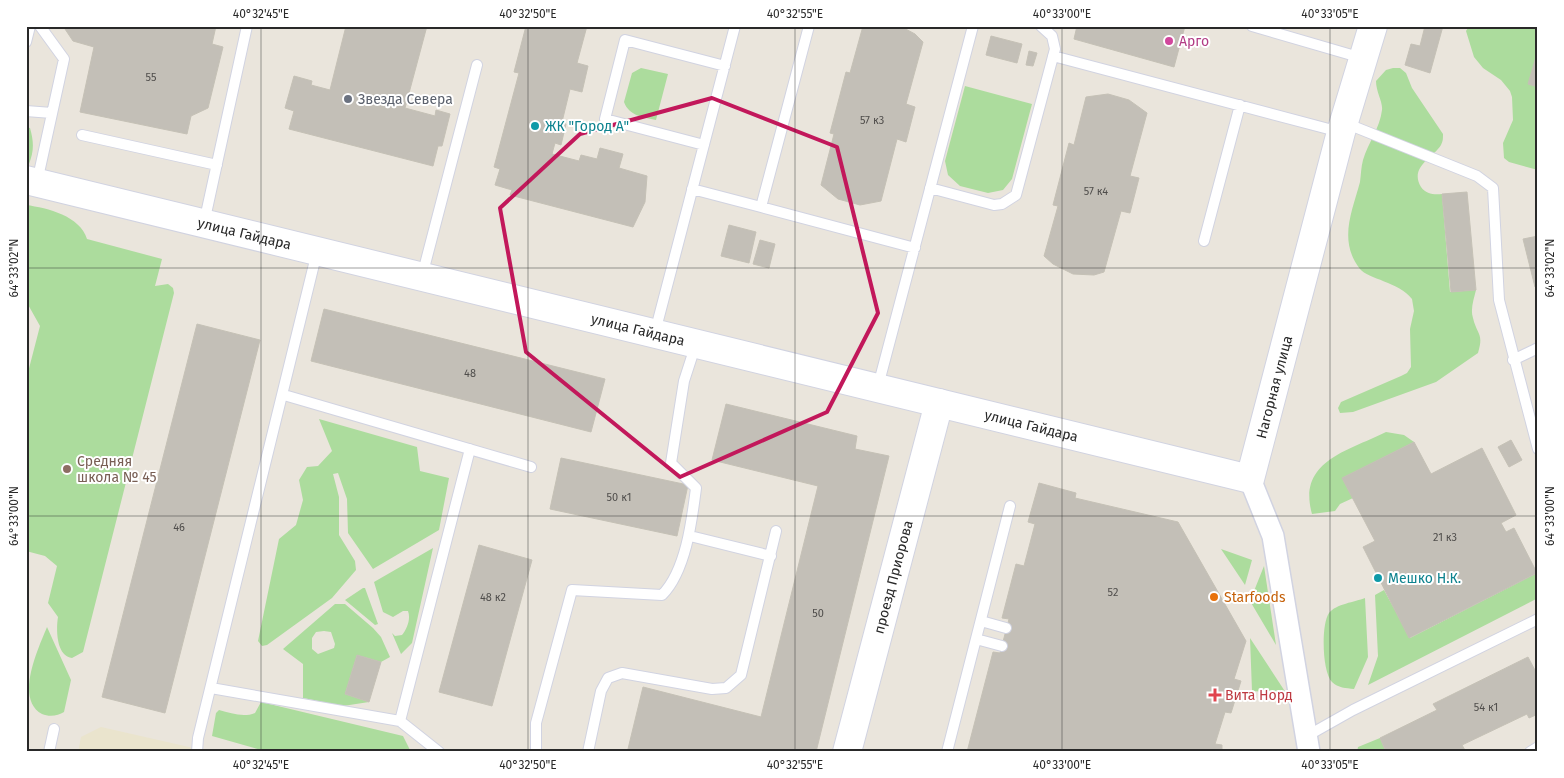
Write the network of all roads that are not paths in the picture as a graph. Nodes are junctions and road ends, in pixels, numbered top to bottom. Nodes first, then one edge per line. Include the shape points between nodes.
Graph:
1 (30, 26) edge
2 (40, 26) edge
3 (247, 26) edge
4 (735, 26) edge
5 (809, 26) edge
6 (973, 26) edge
7 (1041, 26) edge
8 (1252, 26) edge
9 (1373, 26) edge
10 (26, 42) edge
11 (1053, 56) junction
12 (1364, 58) junction
13 (477, 65) dead end
14 (725, 66) junction
15 (1240, 105) junction
16 (26, 111) edge
17 (52, 113) junction
18 (1342, 127) junction
19 (82, 135) dead end
20 (704, 145) junction
21 (216, 165) junction
22 (31, 181) edge
23 (930, 188) junction
24 (692, 189) junction
25 (761, 207) junction
26 (204, 223) junction
27 (1204, 241) dead end
28 (915, 248) junction
29 (317, 251) junction
30 (421, 277) junction
31 (654, 333) junction
32 (696, 343) junction
33 (1538, 348) edge
34 (1513, 360) junction
35 (878, 388) junction
36 (284, 395) junction
37 (939, 403) junction
38 (470, 449) junction
39 (1538, 450) edge
40 (531, 467) dead end
41 (1250, 479) junction
42 (1010, 506) dead end
43 (776, 530) dead end
44 (690, 536) junction
45 (770, 556) junction
46 (1538, 619) edge
47 (981, 621) junction
48 (1006, 628) dead end
49 (976, 639) junction
50 (1002, 646) dead end
51 (210, 688) junction
52 (400, 720) junction
53 (54, 729) dead end
54 (1308, 744) edge
55 (1538, 747) edge
56 (49, 752) edge
57 (197, 752) edge
58 (439, 752) edge
59 (536, 752) edge
60 (588, 752) edge
61 (847, 752) edge
62 (947, 752) edge
63 (1530, 752) edge

1 - 10 lane
2 - 17 lane via 64,59
3 - 21 lane
4 - 14 lane
5 - 25 lane
6 - 23 lane
7 - 11 lane via 1052,36
8 - 12 lane
9 - 12 street, Нагорная улица
11 - 15 lane
11 - 23 lane via 1016,195 994,205
12 - 18 street, Нагорная улица
13 - 30 lane
14 - 20 lane
14 - 20 lane via 625,40 604,119
15 - 18 lane
15 - 27 lane
16 - 17 lane
17 - 22 lane
18 - 34 lane via 1477,176 1493,188 1499,300
18 - 41 street, Нагорная улица
19 - 21 lane
20 - 24 lane
21 - 26 lane
22 - 26 street, улица Гайдара
23 - 28 lane
24 - 25 lane
24 - 31 lane
25 - 28 lane
26 - 29 street, улица Гайдара
28 - 35 lane
29 - 30 street, улица Гайдара
29 - 36 lane
30 - 31 street, улица Гайдара
31 - 32 street, улица Гайдара
32 - 35 street, улица Гайдара
32 - 44 lane via 684,381 672,464 696,488
33 - 34 lane
34 - 39 lane
35 - 37 street, улица Гайдара
36 - 38 lane
36 - 51 lane
37 - 41 street, улица Гайдара
37 - 61 street, проезд Приорова
38 - 40 lane
38 - 52 lane
41 - 54 street via 1273,536
42 - 47 lane
43 - 45 lane
44 - 45 lane
44 - 59 lane via 670,587 662,595 572,590 536,723
45 - 60 lane via 742,675 726,688 712,689 622,673 608,678 601,691
46 - 54 lane via 1353,710
47 - 48 lane
47 - 49 lane
49 - 50 lane
49 - 62 lane
51 - 52 lane
51 - 57 lane
52 - 58 lane
53 - 56 lane
55 - 63 lane

